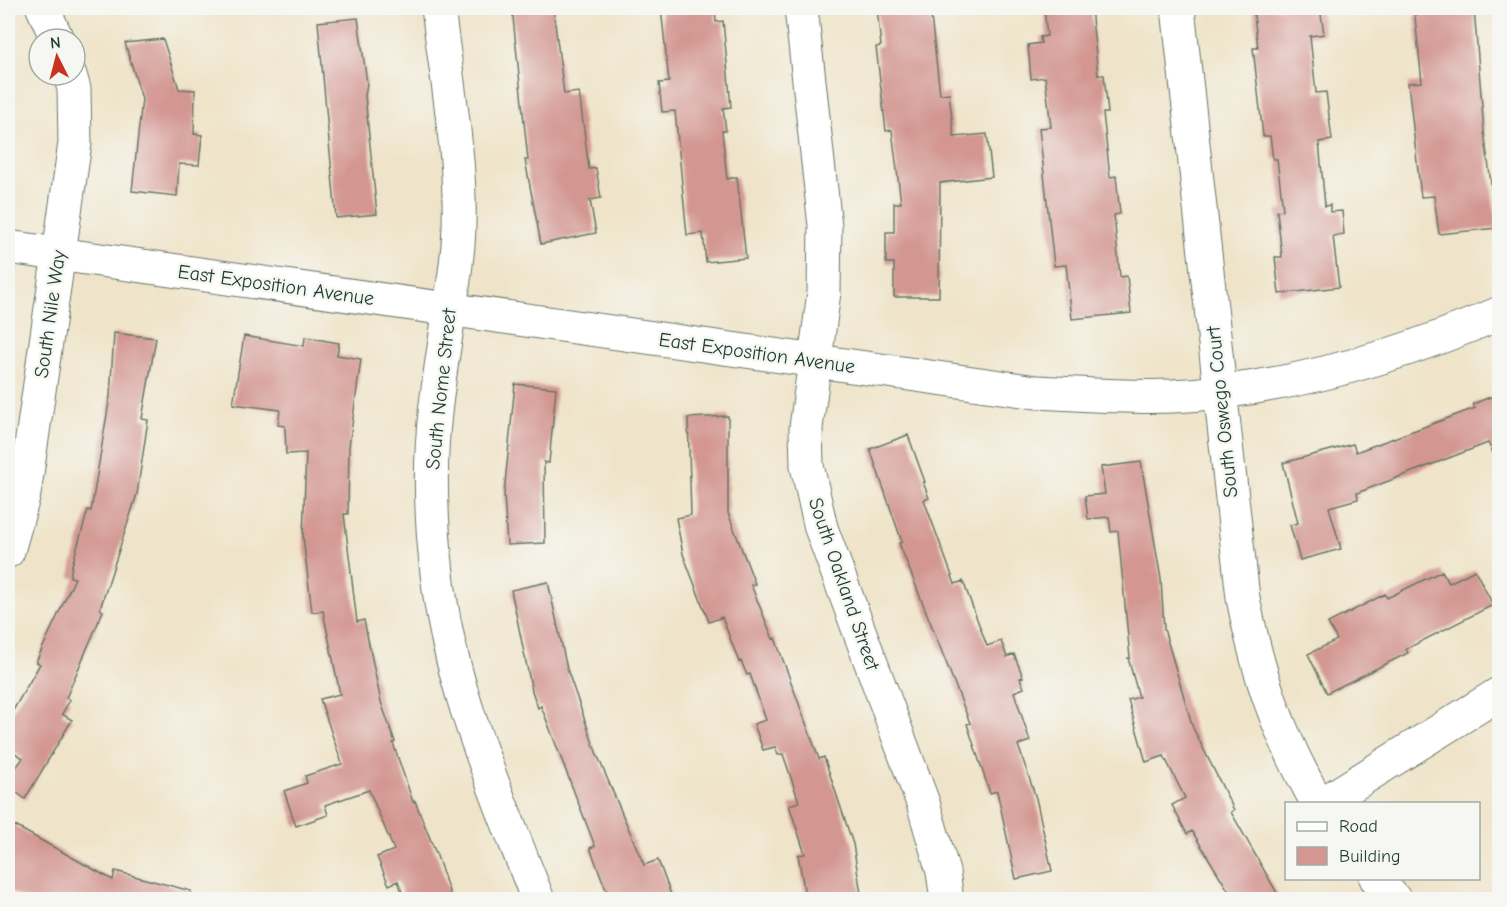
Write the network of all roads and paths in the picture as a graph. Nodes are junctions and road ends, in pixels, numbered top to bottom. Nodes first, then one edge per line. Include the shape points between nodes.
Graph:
1 (43, 8) edge
2 (438, 8) edge
3 (801, 8) edge
4 (1178, 8) edge
5 (52, 27) edge
6 (73, 87) edge
7 (8, 247) edge
8 (60, 254) junction
9 (449, 310) junction
10 (1500, 313) edge
11 (815, 362) junction
12 (1220, 392) junction
13 (8, 551) edge
14 (1500, 693) edge
15 (1319, 802) edge
16 (1323, 802) edge
17 (1377, 880) edge
18 (538, 900) edge
19 (947, 900) edge
20 (1395, 900) edge

1 - 5 street
2 - 9 street, South Nome Street via 458,189 458,244
3 - 11 street, South Oakland Street via 825,226 824,292
4 - 12 street, South Oswego Court
6 - 8 street, South Nile Way via 76,125
7 - 8 street, East Exposition Avenue
8 - 9 street, East Exposition Avenue
8 - 13 street, South Nile Way via 24,494
9 - 11 street, East Exposition Avenue
9 - 18 street, South Nome Street via 435,415 431,494 437,573 460,690
10 - 12 street, East Exposition Avenue via 1372,361
11 - 12 street, East Exposition Avenue via 1036,392 1128,397
11 - 19 street, South Oakland Street via 806,428 813,504 923,803
12 - 15 street, South Oswego Court via 1243,598 1253,653 1292,757
14 - 16 street
17 - 20 street

